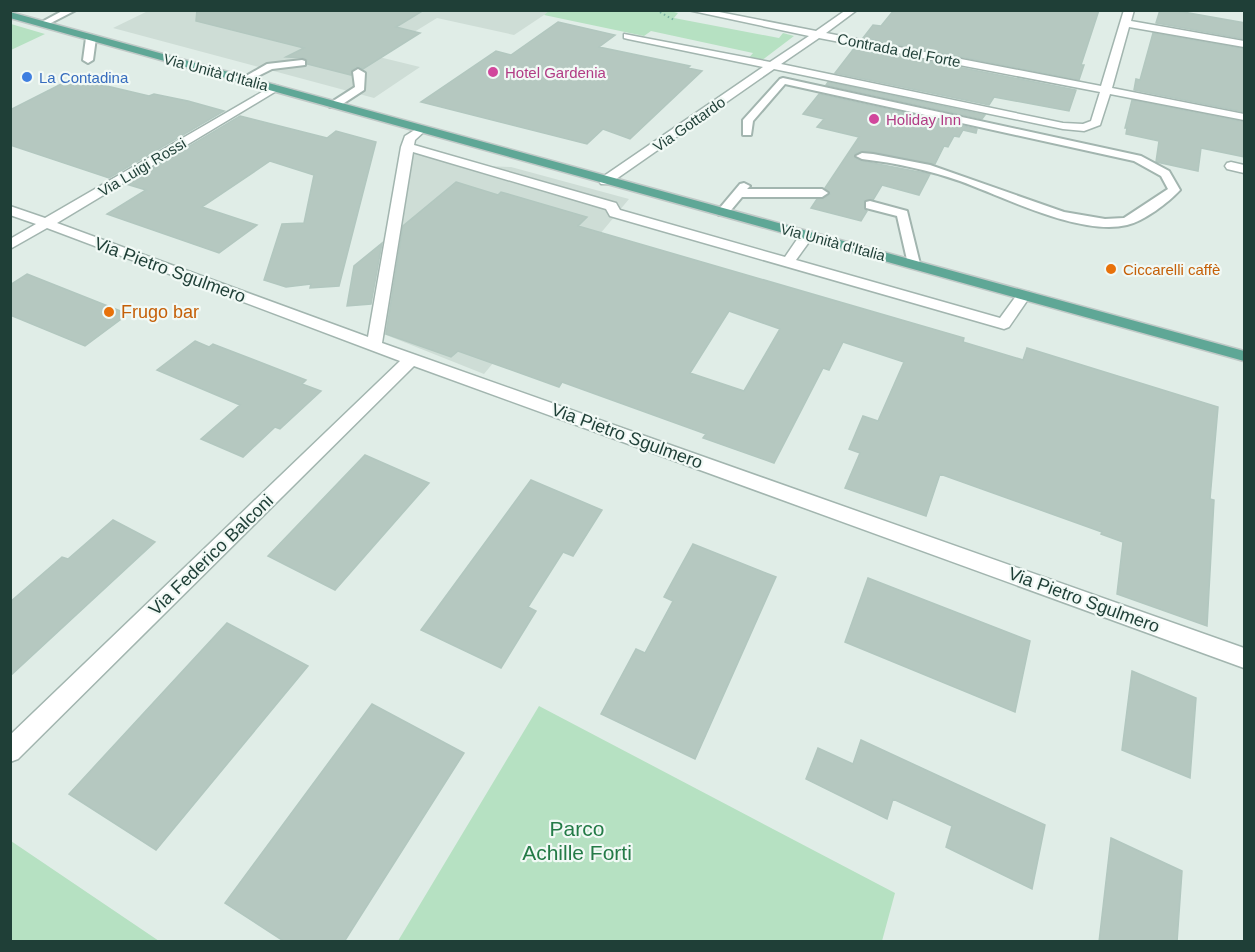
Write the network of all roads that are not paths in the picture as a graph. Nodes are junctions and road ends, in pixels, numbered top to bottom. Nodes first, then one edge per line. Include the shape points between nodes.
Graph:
1 (72, 10) edge
2 (692, 10) edge
3 (853, 10) edge
4 (1129, 10) edge
5 (10, 15) edge
6 (1125, 23) junction
7 (42, 24) junction
8 (818, 35) junction
9 (628, 36) dead end
10 (91, 38) junction
11 (1245, 44) edge
12 (88, 60) dead end
13 (302, 63) dead end
14 (772, 67) junction
15 (358, 72) dead end
16 (244, 80) junction
17 (274, 88) junction
18 (1106, 90) junction
19 (334, 105) junction
20 (1245, 117) edge
21 (421, 129) junction
22 (747, 133) dead end
23 (408, 147) junction
24 (862, 156) dead end
25 (1231, 166) dead end
26 (1245, 169) edge
27 (605, 181) junction
28 (822, 193) dead end
29 (870, 205) dead end
30 (10, 210) edge
31 (723, 212) junction
32 (47, 224) junction
33 (807, 235) junction
34 (10, 245) edge
35 (788, 262) junction
36 (914, 264) junction
37 (1024, 295) junction
38 (374, 345) junction
39 (1245, 356) edge
40 (411, 359) junction
41 (1245, 658) edge
42 (10, 751) edge

1 - 7 lane
2 - 8 street, Contrada del Forte
3 - 8 street, Via Gottardo
4 - 6 street
5 - 7 main road, Via Unità d'Italia
6 - 11 street
6 - 18 street
7 - 10 main road, Via Unità d'Italia
8 - 14 street, Via Gottardo
8 - 18 street, Contrada del Forte
9 - 14 street
10 - 12 lane
10 - 16 main road, Via Unità d'Italia
13 - 16 lane via 270,66
14 - 18 street via 1084,128 1096,123
14 - 27 street, Via Gottardo
15 - 19 lane via 360,88
16 - 17 main road, Via Unità d'Italia
17 - 19 main road, Via Unità d'Italia
17 - 32 street, Via Luigi Rossi
18 - 20 street, Contrada del Forte
19 - 21 main road, Via Unità d'Italia
21 - 23 street via 409,139
21 - 27 main road, Via Unità d'Italia
22 - 24 lane via 748,120 783,81 1137,158 1161,170 1172,180 1174,190 1125,222 1095,221 1050,212 947,173
23 - 35 street via 611,206 615,213
23 - 38 street
25 - 26 street
27 - 31 main road, Via Unità d'Italia
28 - 31 lane via 741,189
29 - 36 lane via 903,214
30 - 32 street, Via Pietro Sgulmero
31 - 33 main road, Via Unità d'Italia
32 - 34 street, Via Luigi Rossi
32 - 38 street, Via Pietro Sgulmero
33 - 35 street
33 - 36 main road, Via Unità d'Italia
35 - 37 street via 1004,324
36 - 37 main road, Via Unità d'Italia
37 - 39 main road, Via Unità d'Italia
38 - 40 street, Via Pietro Sgulmero
40 - 41 street, Via Pietro Sgulmero
40 - 42 street, Via Federico Balconi

